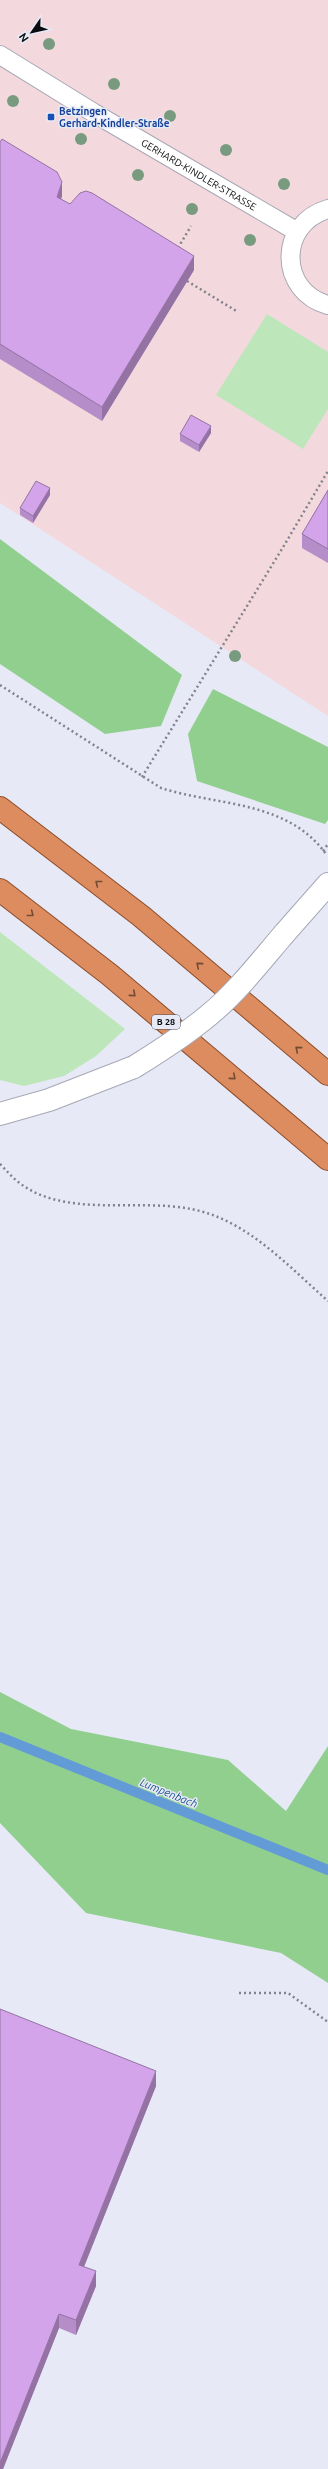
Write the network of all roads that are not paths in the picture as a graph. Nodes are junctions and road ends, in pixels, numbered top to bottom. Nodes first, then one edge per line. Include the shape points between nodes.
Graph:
1 (0, 55) edge
2 (328, 209) edge
3 (296, 231) junction
4 (328, 305) edge
5 (0, 808) edge
6 (328, 884) edge
7 (0, 890) edge
8 (328, 1074) edge
9 (0, 1114) edge
10 (328, 1159) edge

1 - 3 lane, GERHARD-KINDLER-STRASSE
2 - 3 lane via 316,213
3 - 4 lane via 292,243 291,262 296,281 309,296
8 -> 5 highway via 141,916
6 - 9 street, bridge via 247,979 210,1014 175,1041 134,1067 49,1100
7 -> 10 highway, B 28 via 110,975

